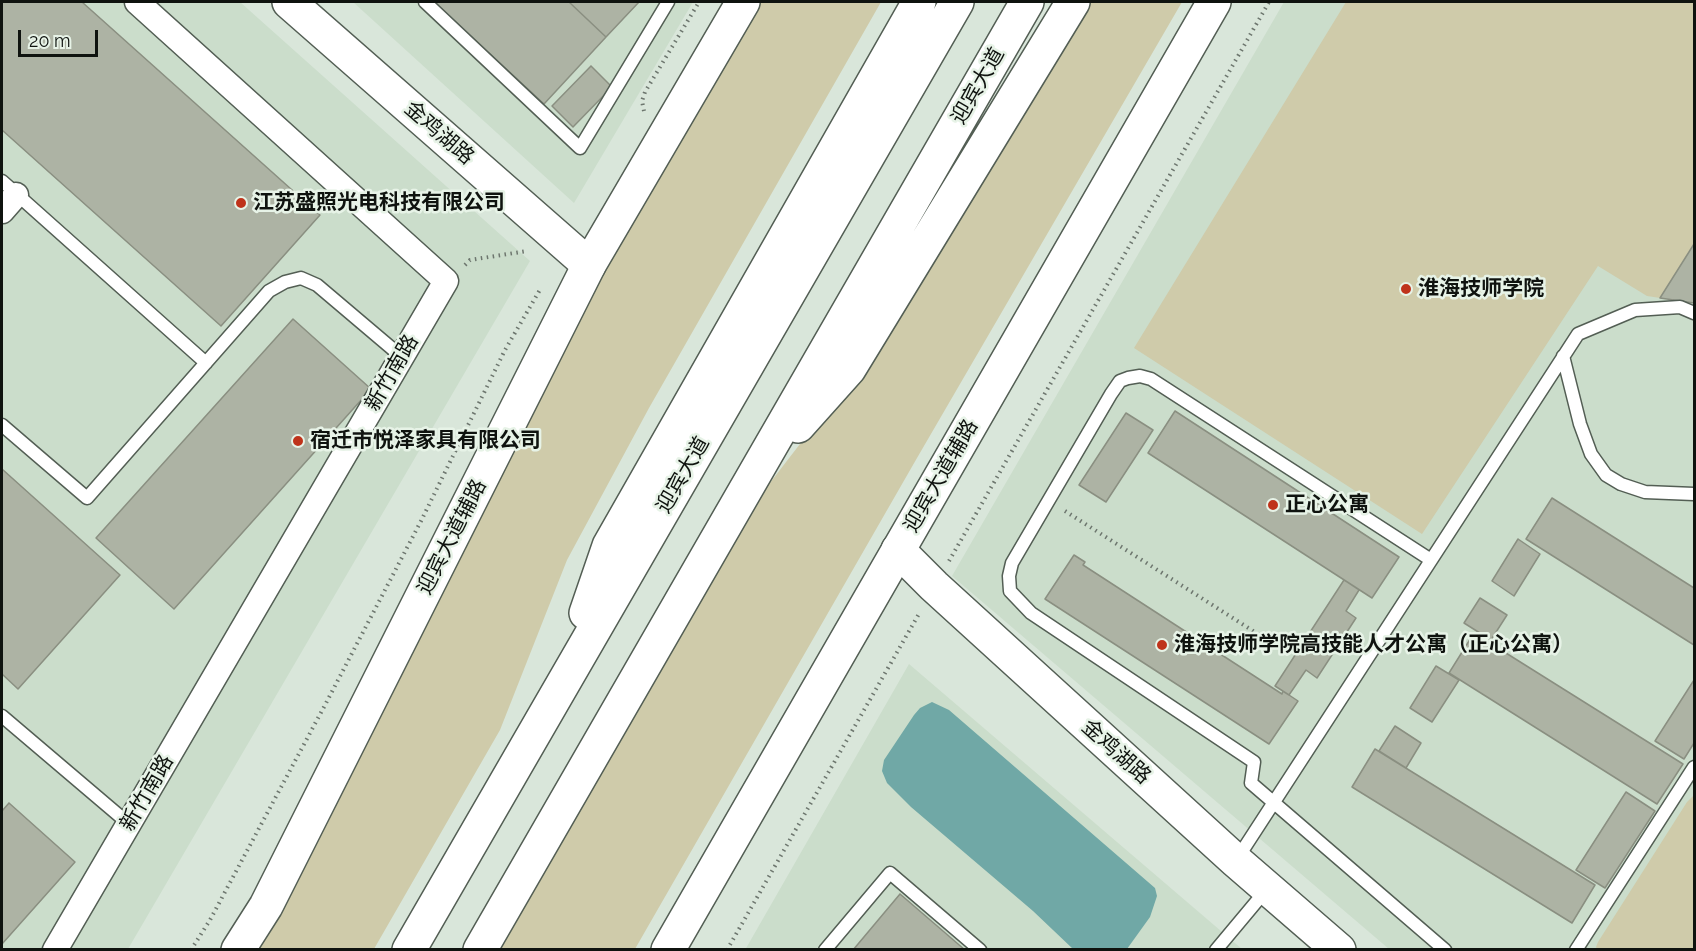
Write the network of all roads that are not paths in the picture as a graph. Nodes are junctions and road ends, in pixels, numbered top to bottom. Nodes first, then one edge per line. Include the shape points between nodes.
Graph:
1 (137, 2) edge
2 (289, 2) edge
3 (425, 2) edge
4 (668, 2) edge
5 (743, 2) edge
6 (919, 2) edge
7 (957, 2) edge
8 (1027, 2) edge
9 (1073, 2) edge
10 (1214, 2) edge
11 (6, 196) edge
12 (578, 255) junction
13 (1695, 313) edge
14 (1563, 356) junction
15 (402, 357) junction
16 (206, 363) junction
17 (2, 425) edge
18 (754, 474) junction
19 (1695, 494) edge
20 (898, 550) junction
21 (1431, 560) junction
22 (560, 688) junction
23 (2, 716) edge
24 (1695, 767) edge
25 (1274, 802) junction
26 (129, 824) junction
27 (1236, 861) junction
28 (1268, 888) junction
29 (55, 950) edge
30 (238, 950) edge
31 (409, 950) edge
32 (480, 950) edge
33 (668, 950) edge
34 (825, 950) edge
35 (980, 950) edge
36 (1216, 950) edge
37 (1339, 950) edge
38 (1445, 950) edge
39 (1576, 950) edge

1 - 15 street, 新竹南路 via 446,281
2 - 12 main road, 金鸡湖路
3 - 4 lane via 580,148
5 - 12 main road, 迎宾大道辅路
6 - 22 main road via 609,546
7 - 22 main road, 迎宾大道
8 - 18 main road, 迎宾大道
9 - 18 main road via 849,369
10 - 20 main road, 迎宾大道辅路
11 - 16 lane
12 - 30 main road, 迎宾大道辅路 via 266,906
13 - 14 lane via 1680,308 1635,310 1578,334
14 - 19 lane via 1580,424 1591,454 1606,475 1645,492
14 - 21 lane
15 - 16 lane via 317,285 300,278 269,291
15 - 26 street, 新竹南路
16 - 17 lane via 87,498
18 - 32 main road, 迎宾大道
20 - 27 main road, 金鸡湖路
20 - 33 main road, 迎宾大道辅路
21 - 25 lane
21 - 25 lane via 1152,380 1140,376 1120,381 1012,563 1010,591 1031,613 1254,762 1251,783
22 - 31 main road, 迎宾大道
23 - 26 lane
24 - 39 lane
25 - 27 lane
25 - 38 lane
26 - 29 street, 新竹南路
27 - 28 main road, 金鸡湖路
28 - 36 lane
28 - 37 main road, 金鸡湖路
34 - 35 lane via 890,873

